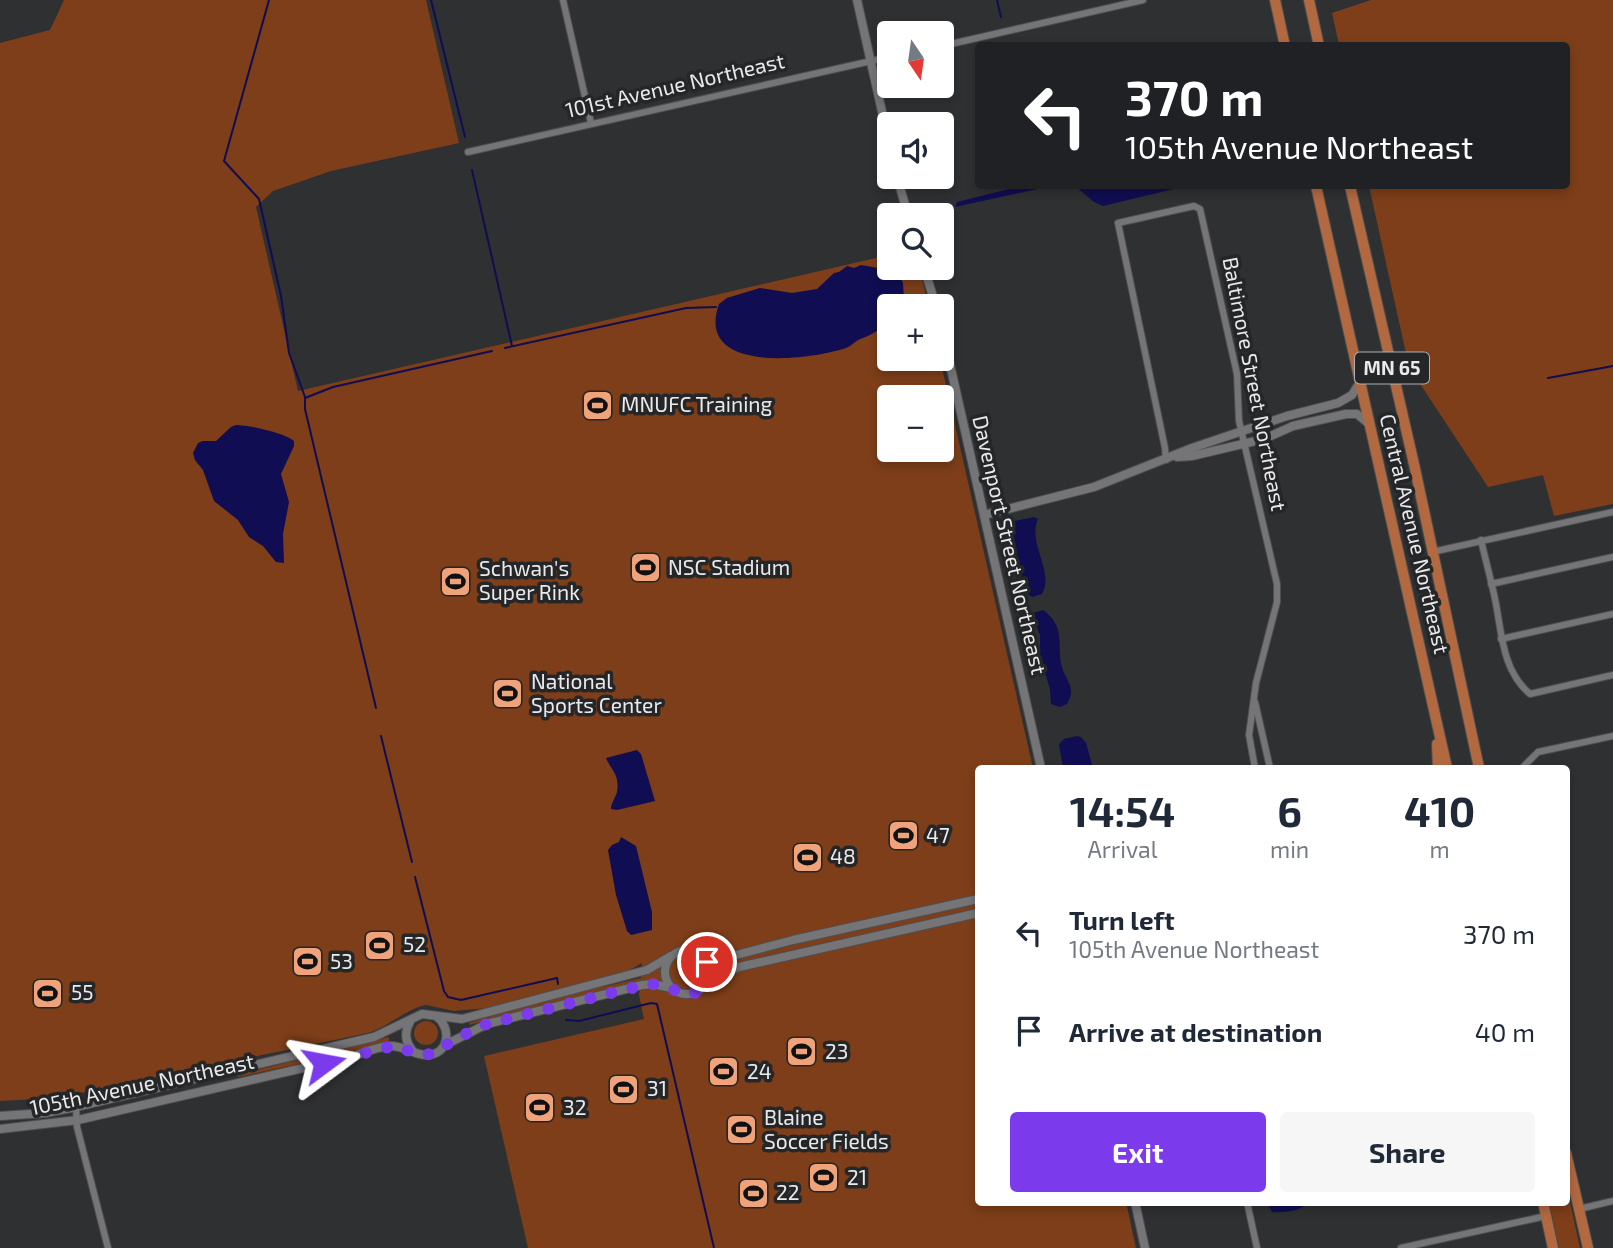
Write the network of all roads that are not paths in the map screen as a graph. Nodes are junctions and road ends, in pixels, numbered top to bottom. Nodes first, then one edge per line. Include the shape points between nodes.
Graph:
1 (563, 0) edge
2 (857, 0) edge
3 (1140, 0) edge
4 (1275, 0) edge
5 (1309, 0) edge
6 (1285, 42) edge
7 (1318, 42) edge
8 (954, 43) edge
9 (877, 60) edge
10 (870, 61) junction
11 (882, 112) edge
12 (591, 123) junction
13 (468, 152) dead end
14 (1318, 189) edge
15 (1351, 189) edge
16 (951, 371) edge
17 (1360, 382) junction
18 (1369, 424) junction
19 (1242, 431) junction
20 (1245, 443) junction
21 (1170, 458) junction
22 (1613, 512) edge
23 (984, 515) junction
24 (1481, 540) junction
25 (1432, 551) junction
26 (1613, 556) edge
27 (1491, 584) junction
28 (1613, 614) edge
29 (1501, 639) junction
30 (1613, 675) edge
31 (1254, 695) junction
32 (1437, 724) junction
33 (1613, 736) edge
34 (1040, 765) edge
35 (1254, 765) edge
36 (1269, 765) edge
37 (1438, 765) edge
38 (1446, 765) edge
39 (1478, 765) edge
40 (1525, 765) edge
41 (975, 900) edge
42 (975, 915) edge
43 (698, 953) junction
44 (671, 957) junction
45 (707, 983) junction
46 (671, 988) junction
47 (436, 1016) junction
48 (410, 1022) junction
49 (445, 1045) junction
50 (412, 1050) junction
51 (76, 1107) junction
52 (0, 1116) edge
53 (78, 1120) junction
54 (0, 1129) edge
55 (1570, 1170) edge
56 (1613, 1201) edge
57 (1136, 1206) edge
58 (1248, 1206) edge
59 (1544, 1206) edge
60 (1579, 1209) junction
61 (1546, 1216) junction
62 (108, 1248) edge
63 (1145, 1248) edge
64 (1257, 1248) edge
65 (1401, 1248) edge
66 (1553, 1248) edge
67 (1588, 1248) edge

1 - 12 street
2 - 10 street
3 - 8 street
4 - 6 highway
5 - 7 highway
9 - 10 street, 101st Avenue Northeast
10 - 11 street
10 - 12 street, 101st Avenue Northeast
12 - 13 street, 101st Avenue Northeast
14 - 17 highway, Central Avenue Northeast / MN 65
15 - 25 highway, Central Avenue Northeast / MN 65
16 - 23 street, Davenport Street Northeast
17 - 18 highway, Central Avenue Northeast / MN 65
17 - 19 street via 1352,395 1338,403
18 - 20 street via 1356,414 1346,414
18 - 32 highway, Central Avenue Northeast / MN 65
19 - 20 street, Baltimore Street Northeast
19 - 21 street
19 - 21 street, Baltimore Street Northeast via 1237,374 1200,209 1194,206 1118,223
20 - 21 street
20 - 31 street, Baltimore Street Northeast via 1278,584
21 - 23 street via 1083,491
22 - 24 street
23 - 34 street, Davenport Street Northeast
24 - 25 street
24 - 27 street
25 - 39 highway, Central Avenue Northeast / MN 65
26 - 27 street
27 - 29 street
28 - 29 street
29 - 30 street via 1511,670 1530,694
31 - 35 street, Baltimore Street Northeast via 1249,735
31 - 36 street, Baltimore Street Northeast
32 - 37 highway
32 - 38 highway, Central Avenue Northeast / MN 65
33 - 40 street via 1538,752
41 - 43 street, 105th Avenue Northeast via 724,958
42 - 45 street, 105th Avenue Northeast via 739,967
43 - 44 street, 105th Avenue Northeast via 685,950
43 - 45 street via 709,969
44 - 46 street via 665,968
44 - 47 street, 105th Avenue Northeast via 647,970 462,1019
45 - 46 street, 105th Avenue Northeast via 686,995
46 - 49 street, 105th Avenue Northeast via 642,985 487,1024
47 - 48 street, 105th Avenue Northeast via 422,1014
47 - 49 street via 447,1031
48 - 50 street via 405,1033
48 - 51 street, 105th Avenue Northeast via 374,1037
49 - 50 street, 105th Avenue Northeast via 427,1055
50 - 53 street, 105th Avenue Northeast via 385,1047
51 - 52 street, 105th Avenue Northeast
51 - 53 street
53 - 54 street, 105th Avenue Northeast
53 - 62 street
55 - 60 highway
56 - 60 street
57 - 63 street
58 - 64 street
59 - 61 highway
60 - 67 highway
61 - 65 street
61 - 66 highway

